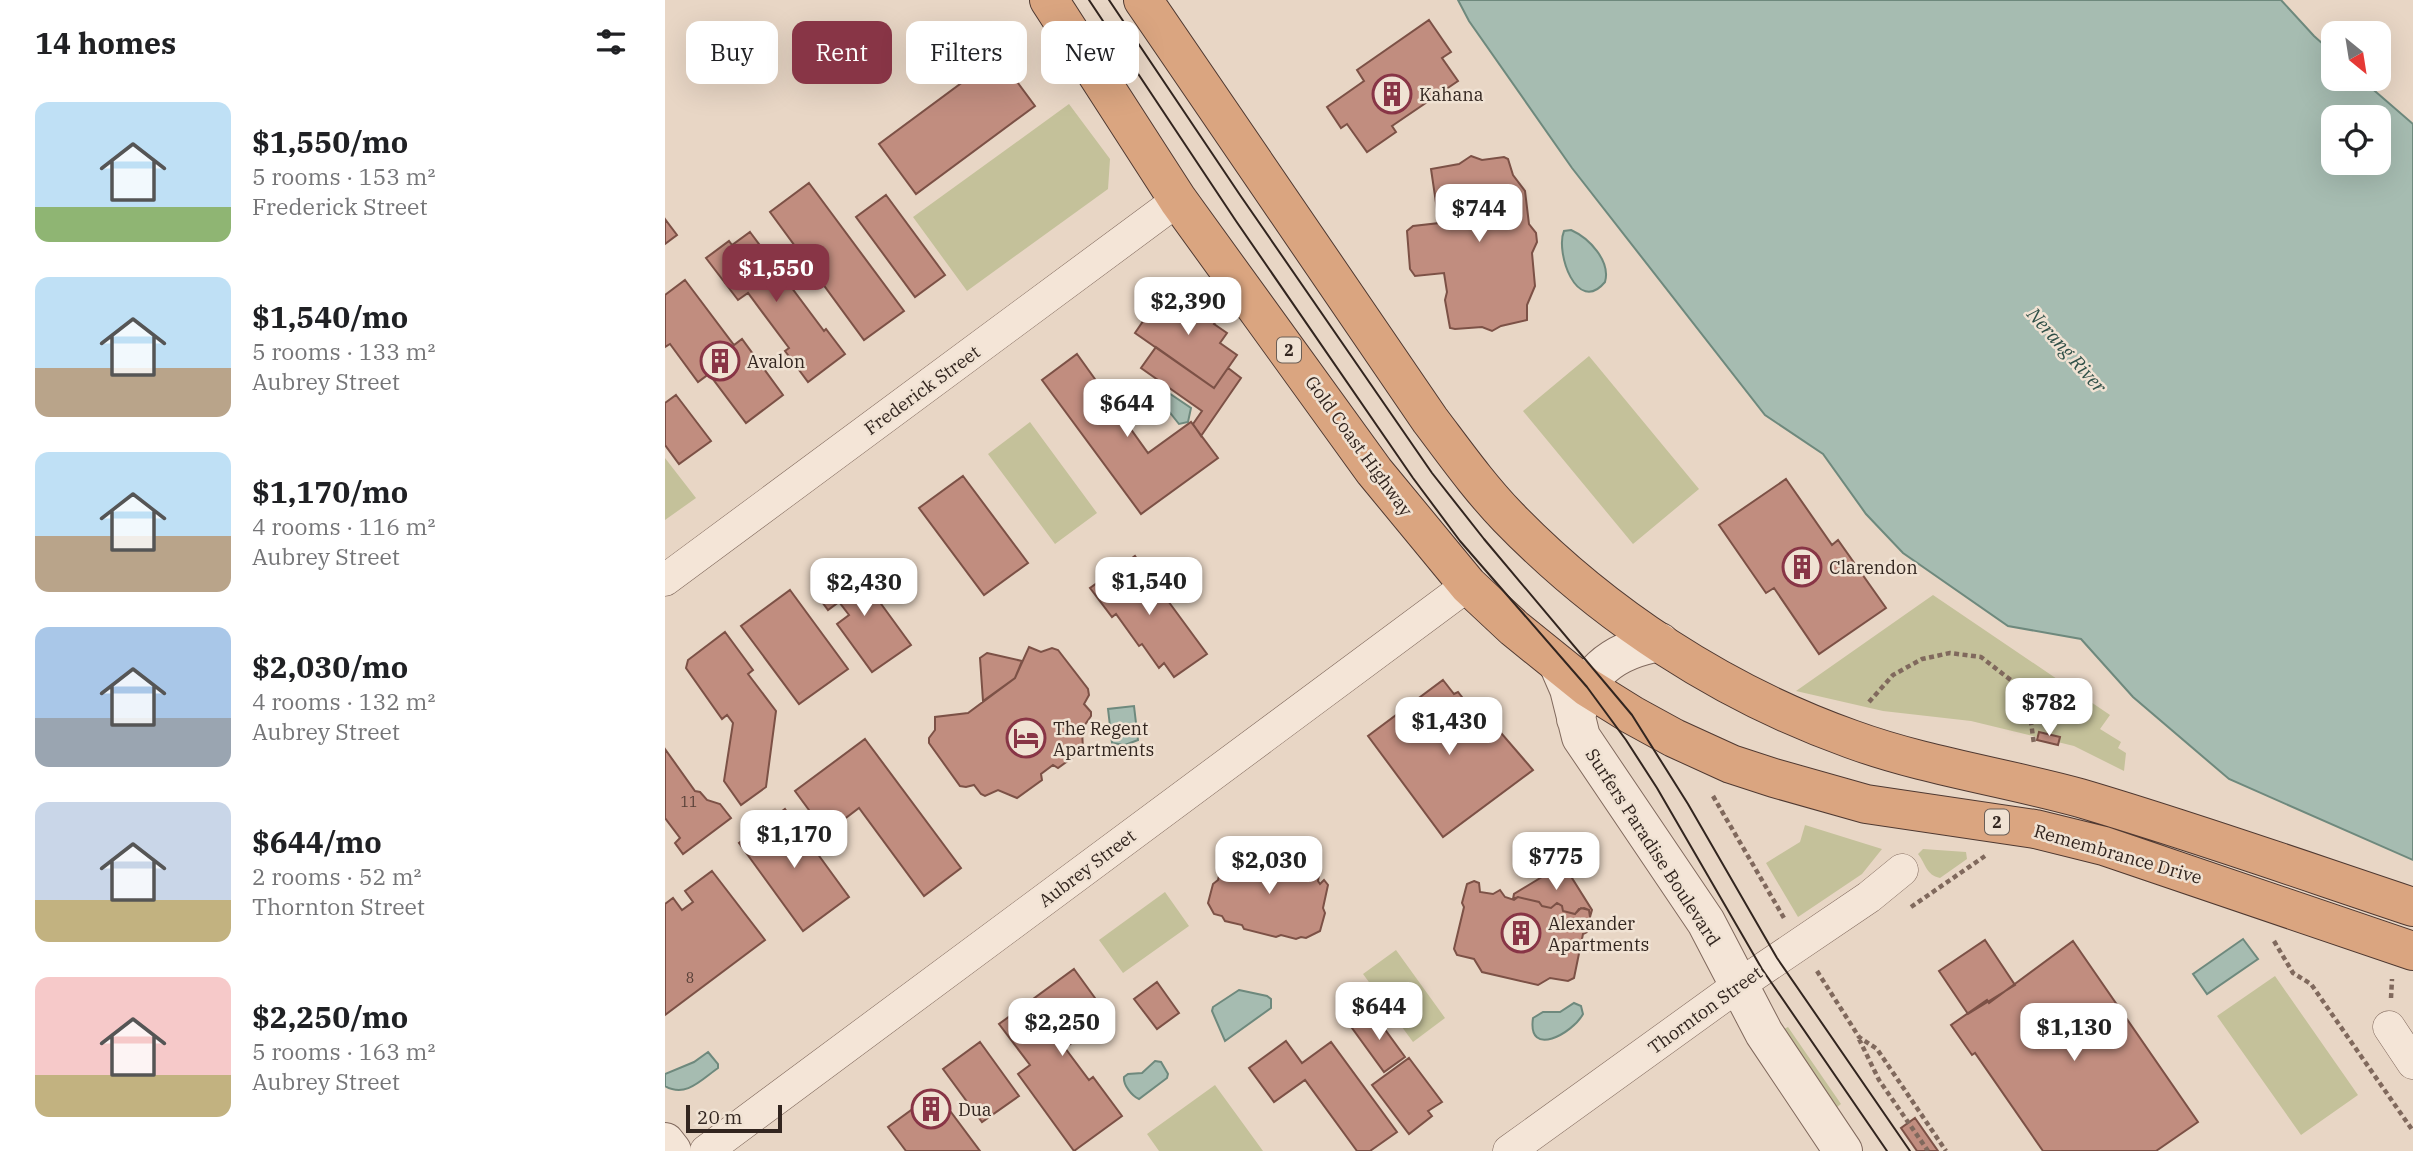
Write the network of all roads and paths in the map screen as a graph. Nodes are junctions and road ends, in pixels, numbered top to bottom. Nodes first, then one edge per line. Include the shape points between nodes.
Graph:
1 (1049, 0) edge
2 (1143, 0) edge
3 (1178, 200) junction
4 (665, 580) edge
5 (1468, 585) junction
6 (1660, 642) junction
7 (1574, 691) junction
8 (1869, 702) dead end
9 (2034, 744) dead end
10 (1710, 790) dead end
11 (1996, 855) dead end
12 (1902, 870) dead end
13 (2413, 907) edge
14 (1906, 911) dead end
15 (1784, 919) dead end
16 (2270, 937) dead end
17 (2404, 948) edge
18 (1827, 963) dead end
19 (1739, 985) junction
20 (2389, 1027) joint
21 (1859, 1037) junction
22 (2413, 1063) edge
23 (2413, 1130) edge
24 (665, 1142) edge
25 (672, 1151) edge
26 (706, 1151) edge
27 (1510, 1151) edge
28 (1843, 1151) edge
29 (1928, 1151) edge
30 (1946, 1151) edge

1 - 3 highway, Gold Coast Highway / 2
2 - 6 highway via 1469,472 1557,564 1605,605
3 - 4 street, Frederick Street
3 - 5 highway, Gold Coast Highway / 2 via 1374,471
5 - 7 highway, Gold Coast Highway / 2
5 - 26 street, Aubrey Street
6 - 7 street via 1617,655
6 - 13 highway via 1784,713 1852,740 2119,809
7 - 17 highway, Remembrance Drive / 2 via 1731,764 1774,778 1866,804 2035,829 2104,846
7 - 19 street, Surfers Paradise Boulevard via 1581,737 1706,922
8 - 9 path via 1893,675 1922,659 1950,653 1981,657 2012,681 2029,708
10 - 15 path
11 - 14 path via 1986,855
12 - 19 street, Thornton Street
16 - 23 path via 2293,973 2311,984
17 - 20 path
18 - 21 path via 1817,971
19 - 27 street, Thornton Street
19 - 28 street, Surfers Paradise Boulevard via 1772,1046
20 - 22 street
21 - 29 path via 1879,1080
21 - 30 path via 1877,1049
24 - 25 street

